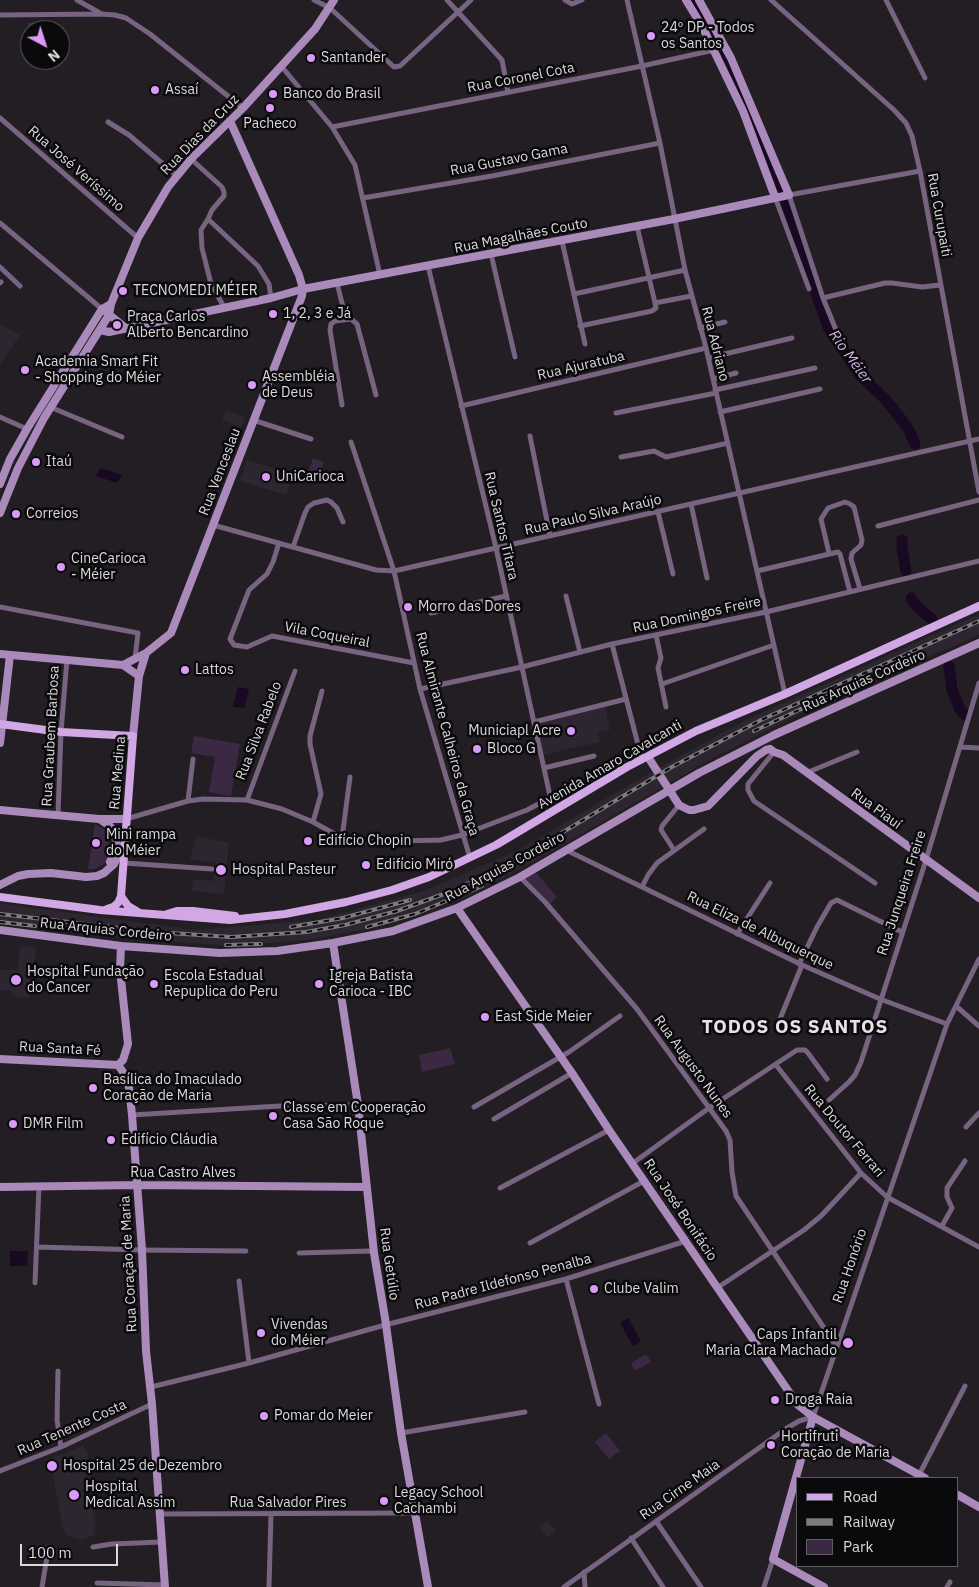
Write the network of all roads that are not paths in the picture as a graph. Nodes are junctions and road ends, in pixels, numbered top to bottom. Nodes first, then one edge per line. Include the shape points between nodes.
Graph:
1 (77, 0) edge
2 (314, 0) edge
3 (447, 0) edge
4 (471, 0) edge
5 (565, 0) edge
6 (582, 0) edge
7 (627, 0) edge
8 (686, 0) edge
9 (699, 0) edge
10 (772, 0) edge
11 (886, 0) edge
12 (332, 4) edge
13 (458, 12) junction
14 (102, 14) junction
15 (0, 15) edge
16 (714, 50) junction
17 (642, 66) junction
18 (282, 67) junction
19 (925, 78) dead end
20 (508, 92) junction
21 (243, 108) junction
22 (0, 118) edge
23 (230, 121) junction
24 (108, 122) dead end
25 (332, 127) junction
26 (660, 143) junction
27 (191, 159) junction
28 (920, 171) junction
29 (176, 175) junction
30 (782, 196) junction
31 (362, 198) junction
32 (208, 219) junction
33 (674, 219) junction
34 (0, 223) edge
35 (637, 226) junction
36 (138, 238) junction
37 (562, 240) junction
38 (491, 254) junction
39 (428, 266) junction
40 (0, 267) edge
41 (685, 270) junction
42 (380, 275) junction
43 (649, 277) junction
44 (337, 283) junction
45 (940, 285) junction
46 (20, 286) dead end
47 (303, 289) junction
48 (809, 289) dead end
49 (574, 294) junction
50 (691, 296) junction
51 (271, 298) junction
52 (823, 298) junction
53 (655, 303) junction
54 (110, 304) junction
55 (224, 307) junction
56 (102, 309) junction
57 (109, 315) junction
58 (346, 319) junction
59 (725, 322) dead end
60 (580, 326) junction
61 (700, 328) junction
62 (127, 329) junction
63 (100, 330) junction
64 (838, 335) dead end
65 (792, 338) dead end
66 (585, 344) dead end
67 (706, 348) junction
68 (515, 357) dead end
69 (708, 358) junction
70 (815, 368) dead end
71 (736, 373) dead end
72 (713, 379) junction
73 (820, 388) dead end
74 (716, 392) junction
75 (376, 395) dead end
76 (342, 405) dead end
77 (461, 406) junction
78 (50, 407) junction
79 (720, 412) junction
80 (616, 413) dead end
81 (0, 417) edge
82 (253, 420) junction
83 (27, 429) junction
84 (530, 436) dead end
85 (122, 437) dead end
86 (310, 439) dead end
87 (979, 439) edge
88 (970, 441) junction
89 (351, 442) dead end
90 (728, 443) junction
91 (621, 457) dead end
92 (0, 484) edge
93 (979, 492) edge
94 (739, 493) junction
95 (979, 500) edge
96 (691, 504) junction
97 (658, 512) junction
98 (0, 513) edge
99 (343, 522) dead end
100 (213, 525) junction
101 (878, 526) dead end
102 (550, 536) junction
103 (279, 543) junction
104 (293, 547) junction
105 (496, 548) junction
106 (830, 554) junction
107 (979, 561) edge
108 (394, 571) junction
109 (757, 571) junction
110 (673, 574) dead end
111 (707, 578) dead end
112 (860, 589) junction
113 (850, 592) junction
114 (506, 596) junction
115 (566, 596) dead end
116 (979, 606) edge
117 (0, 607) edge
118 (766, 612) junction
119 (431, 613) dead end
120 (656, 635) junction
121 (979, 643) edge
122 (612, 644) junction
123 (774, 645) junction
124 (580, 652) junction
125 (146, 653) junction
126 (0, 654) edge
127 (10, 655) junction
128 (135, 658) junction
129 (67, 659) junction
130 (414, 663) junction
131 (123, 665) junction
132 (522, 667) junction
133 (295, 671) dead end
134 (139, 676) junction
135 (979, 683) edge
136 (662, 684) junction
137 (420, 689) junction
138 (322, 691) dead end
139 (785, 694) junction
140 (626, 699) junction
141 (666, 707) dead end
142 (534, 722) junction
143 (1, 724) edge
144 (61, 732) junction
145 (774, 734) junction
146 (133, 736) junction
147 (0, 743) edge
148 (960, 747) junction
149 (979, 748) edge
150 (772, 751) junction
151 (857, 752) dead end
152 (594, 756) dead end
153 (731, 756) junction
154 (757, 756) junction
155 (645, 758) junction
156 (193, 759) dead end
157 (544, 768) junction
158 (806, 773) junction
159 (350, 777) dead end
160 (550, 791) joint
161 (247, 800) junction
162 (188, 801) junction
163 (676, 802) junction
164 (0, 810) edge
165 (58, 815) junction
166 (126, 819) junction
167 (99, 820) junction
168 (313, 822) junction
169 (704, 829) dead end
170 (462, 835) junction
171 (342, 838) junction
172 (125, 840) junction
173 (566, 850) junction
174 (674, 850) junction
175 (470, 859) junction
176 (926, 860) junction
177 (124, 863) junction
178 (212, 869) dead end
179 (106, 871) junction
180 (520, 877) junction
181 (770, 883) dead end
182 (875, 883) dead end
183 (0, 885) edge
184 (642, 887) junction
185 (0, 896) edge
186 (121, 896) junction
187 (979, 898) edge
188 (457, 908) junction
189 (100, 910) junction
190 (211, 913) junction
191 (142, 914) junction
192 (166, 914) junction
193 (182, 917) junction
194 (247, 918) junction
195 (0, 930) edge
196 (902, 932) junction
197 (737, 934) junction
198 (333, 943) junction
199 (121, 946) junction
200 (979, 959) edge
201 (800, 964) junction
202 (880, 999) junction
203 (956, 1006) junction
204 (620, 1016) dead end
205 (780, 1019) dead end
206 (947, 1024) junction
207 (979, 1026) edge
208 (561, 1057) junction
209 (0, 1059) edge
210 (118, 1065) junction
211 (776, 1065) junction
212 (572, 1073) junction
213 (827, 1078) dead end
214 (829, 1100) dead end
215 (358, 1105) junction
216 (474, 1107) dead end
217 (710, 1108) junction
218 (979, 1113) edge
219 (132, 1115) junction
220 (494, 1119) dead end
221 (966, 1127) dead end
222 (609, 1130) junction
223 (965, 1161) dead end
224 (633, 1163) junction
225 (861, 1173) junction
226 (644, 1181) junction
227 (137, 1185) junction
228 (39, 1186) junction
229 (0, 1187) edge
230 (367, 1187) junction
231 (500, 1188) dead end
232 (887, 1197) junction
233 (942, 1226) junction
234 (686, 1241) junction
235 (530, 1243) dead end
236 (37, 1247) junction
237 (979, 1247) edge
238 (142, 1250) junction
239 (246, 1251) dead end
240 (774, 1251) junction
241 (299, 1253) dead end
242 (374, 1253) junction
243 (566, 1279) junction
244 (239, 1281) dead end
245 (35, 1282) dead end
246 (717, 1288) junction
247 (385, 1326) junction
248 (836, 1346) junction
249 (250, 1363) junction
250 (58, 1371) dead end
251 (965, 1386) dead end
252 (150, 1387) junction
253 (152, 1404) junction
254 (599, 1404) dead end
255 (525, 1412) dead end
256 (813, 1418) junction
257 (401, 1433) junction
258 (61, 1447) junction
259 (0, 1471) edge
260 (922, 1476) edge
261 (796, 1477) edge
262 (796, 1478) edge
263 (959, 1496) edge
264 (978, 1504) edge
265 (415, 1513) junction
266 (160, 1514) junction
267 (271, 1514) junction
268 (656, 1520) junction
269 (631, 1538) junction
270 (162, 1542) junction
271 (93, 1547) dead end
272 (48, 1551) dead end
273 (773, 1559) junction
274 (584, 1572) junction
275 (97, 1583) dead end
276 (165, 1586) edge
277 (42, 1587) edge
278 (269, 1587) edge
279 (428, 1587) edge
280 (564, 1587) edge
281 (586, 1587) edge
282 (663, 1587) edge
283 (701, 1587) edge
284 (764, 1587) edge
285 (824, 1587) edge

1 - 14 street
2 - 12 street
3 - 13 street
4 - 13 street
5 - 6 street via 572,4
7 - 17 street, Rua Adriano
8 - 16 street
9 - 30 street via 731,58
10 - 28 street, Rua Curupaiti via 906,123
11 - 19 street
12 - 13 street via 394,67 400,66
12 - 18 street, Rua Dias da Cruz
13 - 20 street via 502,60
14 - 15 street
14 - 21 street via 138,24
16 - 17 street, Rua Coronel Cota
16 - 30 street
17 - 20 street, Rua Coronel Cota
17 - 26 street, Rua Adriano
18 - 21 street, Rua Dias da Cruz
18 - 25 street
20 - 25 street, Rua Coronel Cota
21 - 23 street, Rua Dias da Cruz
22 - 36 street, Rua José Veríssimo
23 - 27 street, Rua Dias da Cruz
23 - 47 street
24 - 29 street via 129,135
25 - 31 street via 355,165
26 - 31 street, Rua Gustavo Gama
26 - 33 street, Rua Adriano
27 - 29 street, Rua Dias da Cruz
27 - 32 street via 224,192
28 - 30 street, Rua Magalhães Couto
28 - 45 street, Rua Curupaiti
29 - 36 street, Rua Dias da Cruz
30 - 33 street, Rua Magalhães Couto
30 - 48 street
30 - 52 street
31 - 42 street
32 - 51 street via 258,266 269,284
32 - 55 street via 201,230 202,248 211,284
33 - 35 street, Rua Magalhães Couto
33 - 41 street, Rua Adriano
34 - 56 street
35 - 37 street, Rua Magalhães Couto
35 - 43 street
36 - 54 street, Rua Dias da Cruz
37 - 38 street, Rua Magalhães Couto
37 - 49 street
38 - 39 street, Rua Magalhães Couto
38 - 68 street
39 - 42 street, Rua Magalhães Couto
39 - 77 street, Rua Santos Titara
40 - 46 street
41 - 43 street
41 - 50 street, Rua Adriano
42 - 44 street, Rua Magalhães Couto
43 - 49 street
43 - 53 street
44 - 47 street, Rua Magalhães Couto
44 - 58 street
45 - 52 street via 922,287 892,282
45 - 88 street, Rua Curupaiti
47 - 51 street, Rua Magalhães Couto
47 - 82 street, Rua Venceslau
49 - 60 street
50 - 53 street
50 - 61 street, Rua Adriano
51 - 55 street, Rua Magalhães Couto
52 - 64 street
53 - 60 street via 656,308 652,311
54 - 56 street
54 - 57 street, Rua Dias da Cruz
55 - 62 street, Rua Magalhães Couto
56 - 57 street
56 - 83 street
57 - 62 street
57 - 63 street, Rua Dias da Cruz
58 - 75 street via 354,321 358,327
58 - 76 street via 335,321 330,330
59 - 61 street
60 - 66 street
61 - 67 street, Rua Adriano
62 - 63 street, Rua Magalhães Couto
63 - 78 street, Rua Dias da Cruz
65 - 69 street
67 - 69 street, Rua Adriano
67 - 77 street, Rua Ajuratuba
69 - 72 street, Rua Adriano
70 - 74 street
71 - 72 street
72 - 74 street, Rua Adriano
73 - 79 street
74 - 79 street, Rua Adriano
74 - 80 street
77 - 105 street, Rua Santos Titara
78 - 85 street
78 - 98 street, Rua Dias da Cruz via 23,458
79 - 90 street, Rua Adriano
81 - 83 street
82 - 86 street
82 - 100 street, Rua Venceslau
83 - 92 street
84 - 102 street
87 - 88 street, Rua Paulo Silva Araújo
88 - 93 street, Rua Curupaiti
88 - 94 street, Rua Paulo Silva Araújo
89 - 108 street, Rua Almirante Calheiros da Graça
90 - 91 street via 666,457 654,451
90 - 94 street, Rua Adriano
94 - 96 street, Rua Paulo Silva Araújo
94 - 109 street, Rua Adriano
95 - 101 street
96 - 97 street, Rua Paulo Silva Araújo
96 - 111 street
97 - 102 street, Rua Paulo Silva Araújo
97 - 110 street
99 - 104 street via 331,502 314,503 305,513
100 - 103 street, Rua Paulo Silva Araújo
100 - 125 street, Rua Venceslau via 171,633
102 - 105 street, Rua Paulo Silva Araújo
103 - 104 street, Rua Paulo Silva Araújo
103 - 130 street, Vila Coqueiral via 267,574 250,590 230,639 234,645 247,647 267,637 277,636
104 - 108 street, Rua Paulo Silva Araújo via 376,570
105 - 108 street, Rua Paulo Silva Araújo
105 - 114 street, Rua Santos Titara
106 - 109 street
106 - 112 street via 821,519 828,508 845,502 854,507 862,540 851,559
106 - 113 street via 840,554
107 - 112 street, Rua Domingos Freire
108 - 130 street, Rua Almirante Calheiros da Graça
109 - 118 street, Rua Adriano
112 - 113 street, Rua Domingos Freire
113 - 118 street, Rua Domingos Freire
114 - 119 street
114 - 132 street, Rua Santos Titara
115 - 124 street
116 - 139 main road, Avenida Amaro Cavalcanti
117 - 128 street via 138,633
118 - 120 street, Rua Domingos Freire
118 - 123 street, Rua Adriano
120 - 122 street, Rua Domingos Freire
120 - 136 street
121 - 145 street, Rua Arquias Cordeiro
122 - 124 street, Rua Domingos Freire
122 - 140 street
123 - 136 street
123 - 139 street, Rua Adriano
124 - 132 street, Rua Domingos Freire
125 - 128 street, Rua Venceslau
125 - 134 street, Rua Medina
126 - 127 street
127 - 129 street
127 - 143 street
128 - 131 street, Rua Venceslau
129 - 131 street
129 - 144 street, Rua Graubem Barbosa
130 - 137 street, Rua Almirante Calheiros da Graça
131 - 134 street
132 - 137 street, Rua Domingos Freire
132 - 142 street, Rua Santos Titara
133 - 161 street, Rua Silva Rabelo
134 - 146 street, Rua Medina
135 - 148 street, Rua Junqueira Freire
136 - 141 street
137 - 170 street, Rua Almirante Calheiros da Graça
138 - 168 street via 310,736 321,794
139 - 155 main road, Avenida Amaro Cavalcanti via 726,717
140 - 142 street
140 - 155 street
142 - 157 street, Rua Santos Titara
143 - 144 main road
143 - 147 street
144 - 146 main road
144 - 165 street, Rua Graubem Barbosa
145 - 150 street via 770,744
145 - 153 street, Rua Arquias Cordeiro
146 - 166 main road, Rua Medina
148 - 149 street
148 - 176 street, Rua Junqueira Freire
150 - 154 street via 766,750
150 - 158 street, Rua Piauí via 783,755
150 - 182 street via 748,784 754,801
151 - 158 street
152 - 157 street
153 - 154 street via 751,750
153 - 173 street, Rua Arquias Cordeiro
154 - 163 street via 708,806 689,810
155 - 163 street
155 - 175 main road, Avenida Amaro Cavalcanti
156 - 162 street
157 - 160 street, Rua Santos Titara
158 - 176 street, Rua Piauí
159 - 171 street
160 - 170 street, Rua Silva Rabelo via 550,796 540,804
161 - 162 street, Rua Silva Rabelo via 212,798
161 - 168 street, Rua Silva Rabelo via 282,809
162 - 166 street, Rua Silva Rabelo
163 - 174 street via 661,830
164 - 165 street, Rua Silva Rabelo
165 - 167 street, Rua Silva Rabelo
166 - 167 street, Rua Silva Rabelo
166 - 172 main road, Rua Medina
167 - 179 street via 111,827 117,841
168 - 171 street, Rua Silva Rabelo
169 - 174 street
170 - 171 street, Rua Silva Rabelo via 441,840 382,842
170 - 175 street, Rua Almirante Calheiros da Graça
172 - 177 main road, Rua Medina
172 - 179 street via 119,857
173 - 180 street, Rua Arquias Cordeiro
173 - 184 street, Rua Eliza de Albuquerque
174 - 184 street via 657,863
175 - 194 main road, Avenida Amaro Cavalcanti via 430,877 346,902
176 - 187 street, Rua Piauí
176 - 196 street, Rua Junqueira Freire
177 - 178 street
177 - 186 main road, Rua Medina
179 - 183 street via 86,877 28,874
180 - 188 street, Rua Arquias Cordeiro
180 - 217 street, Rua Augusto Nunes via 621,990
181 - 197 street
184 - 197 street, Rua Eliza de Albuquerque
185 - 189 main road, Avenida Amaro Cavalcanti
186 - 189 main road via 113,907
186 - 191 main road via 128,906
188 - 198 street, Rua Arquias Cordeiro via 393,931
188 - 208 street, Rua José Bonifácio
189 - 191 main road, Avenida Amaro Cavalcanti
190 - 192 main road, Avenida Amaro Cavalcanti via 177,911
190 - 193 main road
190 - 194 main road, Avenida Amaro Cavalcanti
191 - 192 main road, Avenida Amaro Cavalcanti
192 - 193 main road, Avenida Amaro Cavalcanti
193 - 194 main road, Avenida Amaro Cavalcanti
195 - 199 street, Rua Arquias Cordeiro
196 - 201 street via 837,900 831,903 817,927
196 - 202 street, Rua Junqueira Freire
197 - 201 street, Rua Eliza de Albuquerque
198 - 199 street, Rua Arquias Cordeiro via 277,951 220,953
198 - 215 street, Rua Getúlio
199 - 210 street via 120,970 128,1044
200 - 203 street, Rua Honório
201 - 202 street, Rua Eliza de Albuquerque
201 - 205 street
202 - 206 street, Rua Eliza de Albuquerque
202 - 214 street, Rua Junqueira Freire via 855,1075
203 - 206 street, Rua Honório
203 - 207 street
204 - 208 street
206 - 232 street, Rua Honório
208 - 212 street, Rua José Bonifácio
208 - 216 street
209 - 210 street, Rua Santa Fé
210 - 219 street, Rua Coração de Maria via 129,1087
211 - 213 street via 801,1049 808,1053
211 - 217 street
211 - 225 street, Rua Doutor Ferrari
212 - 220 street
212 - 222 street, Rua José Bonifácio
215 - 219 street via 254,1107
215 - 230 street, Rua Getúlio
217 - 224 street
217 - 240 street, Rua Augusto Nunes via 728,1135 736,1196
218 - 221 street
219 - 227 street, Rua Coração de Maria
222 - 224 street, Rua José Bonifácio
222 - 231 street
223 - 233 street via 948,1188 947,1197 952,1208
224 - 226 street, Rua José Bonifácio
225 - 232 street, Rua Doutor Ferrari
225 - 240 street via 821,1216
226 - 234 street, Rua José Bonifácio
226 - 235 street
227 - 228 street, Rua Castro Alves
227 - 230 street, Rua Castro Alves
227 - 238 street, Rua Coração de Maria
228 - 229 street, Rua Castro Alves
228 - 236 street
230 - 242 street, Rua Getúlio
232 - 233 street, Rua Doutor Ferrari
232 - 248 street, Rua Honório
233 - 237 street, Rua Doutor Ferrari
234 - 243 street, Rua Padre Ildefonso Penalba
234 - 246 street, Rua José Bonifácio
236 - 238 street
236 - 245 street
238 - 239 street
238 - 252 street, Rua Coração de Maria
240 - 246 street
240 - 248 street, Rua Augusto Nunes
241 - 242 street
242 - 247 street, Rua Getúlio
243 - 247 street, Rua Padre Ildefonso Penalba
243 - 254 street
244 - 249 street
246 - 256 street, Rua José Bonifácio via 788,1392
247 - 249 street, Rua Padre Ildefonso Penalba
247 - 257 street, Rua Getúlio
248 - 256 street, Rua Honório
249 - 252 street, Rua Padre Ildefonso Penalba
250 - 258 street
251 - 260 street
252 - 253 street, Rua Coração de Maria
253 - 258 street, Rua Tenente Costa
253 - 266 street, Rua Coração de Maria
255 - 257 street
256 - 260 street, Rua José Bonifácio
256 - 261 street, Rua Honório
256 - 268 street, Rua Cirne Maia via 793,1424
257 - 265 street, Rua Getúlio
258 - 259 street, Rua Tenente Costa
262 - 273 street, Rua Honório
263 - 264 street
265 - 267 street, Rua Salvador Pires
265 - 279 street, Rua Getúlio
266 - 267 street, Rua Salvador Pires
266 - 270 street, Rua Coração de Maria
267 - 278 street
268 - 269 street, Rua Cirne Maia
268 - 283 street
269 - 274 street, Rua Cirne Maia
269 - 282 street
270 - 271 street
270 - 276 street, Rua Coração de Maria
272 - 277 street
273 - 284 street, Rua Honório
273 - 285 street
274 - 280 street, Rua Cirne Maia
274 - 281 street
275 - 276 street

